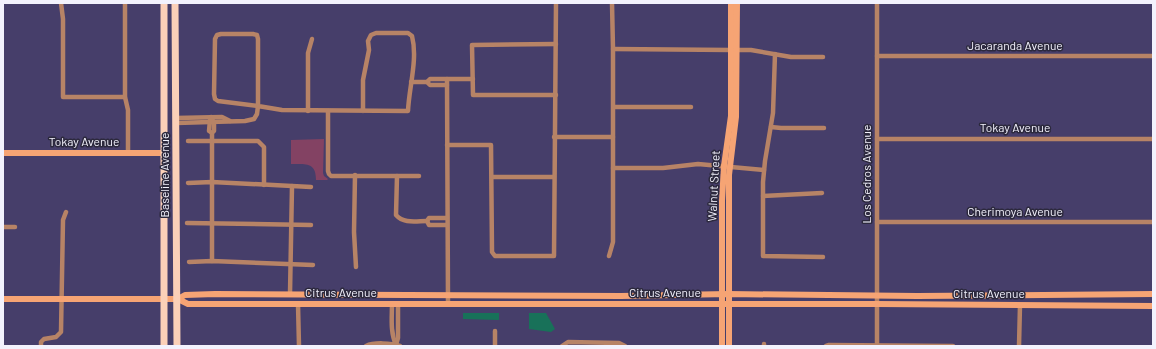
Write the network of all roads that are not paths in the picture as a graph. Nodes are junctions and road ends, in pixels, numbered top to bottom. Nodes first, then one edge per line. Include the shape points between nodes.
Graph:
1 (62, 3) edge
2 (126, 3) edge
3 (164, 3) edge
4 (175, 3) edge
5 (556, 3) edge
6 (612, 3) edge
7 (731, 3) edge
8 (737, 3) edge
9 (877, 3) edge
10 (312, 39) dead end
11 (556, 44) junction
12 (614, 49) junction
13 (734, 50) junction
14 (775, 54) junction
15 (877, 56) junction
16 (1153, 56) edge
17 (823, 57) dead end
18 (447, 78) junction
19 (473, 79) junction
20 (411, 82) junction
21 (427, 82) junction
22 (447, 85) junction
23 (556, 95) junction
24 (126, 97) junction
25 (258, 106) junction
26 (614, 107) junction
27 (691, 107) dead end
28 (308, 111) junction
29 (328, 111) junction
30 (363, 111) junction
31 (211, 117) junction
32 (176, 120) junction
33 (230, 121) junction
34 (211, 123) junction
35 (771, 127) junction
36 (824, 128) dead end
37 (554, 137) junction
38 (613, 137) junction
39 (877, 139) junction
40 (1153, 139) edge
41 (188, 141) dead end
42 (212, 141) junction
43 (447, 145) junction
44 (3, 153) edge
45 (128, 153) junction
46 (164, 153) junction
47 (726, 166) junction
48 (613, 168) junction
49 (764, 170) junction
50 (355, 176) junction
51 (397, 176) junction
52 (420, 176) dead end
53 (492, 177) junction
54 (554, 177) junction
55 (212, 182) junction
56 (188, 183) dead end
57 (264, 185) junction
58 (292, 186) junction
59 (311, 187) dead end
60 (822, 193) dead end
61 (763, 196) junction
62 (66, 212) dead end
63 (447, 218) junction
64 (425, 222) junction
65 (877, 222) junction
66 (1153, 222) edge
67 (187, 223) dead end
68 (211, 223) junction
69 (292, 224) junction
70 (311, 225) dead end
71 (447, 225) junction
72 (3, 227) edge
73 (15, 227) dead end
74 (609, 256) dead end
75 (823, 257) dead end
76 (212, 261) junction
77 (189, 262) dead end
78 (291, 264) junction
79 (313, 265) dead end
80 (356, 267) dead end
81 (290, 294) junction
82 (448, 294) junction
83 (1153, 294) edge
84 (725, 295) junction
85 (877, 296) junction
86 (3, 299) edge
87 (62, 299) junction
88 (163, 299) junction
89 (178, 299) junction
90 (298, 304) junction
91 (395, 304) junction
92 (448, 304) junction
93 (726, 304) junction
94 (877, 304) junction
95 (1020, 305) junction
96 (1153, 306) edge
97 (495, 331) dead end
98 (398, 345) edge
99 (563, 345) edge
100 (41, 346) edge
101 (164, 346) edge
102 (177, 346) edge
103 (299, 346) edge
104 (366, 346) edge
105 (495, 346) edge
106 (625, 346) edge
107 (722, 346) edge
108 (729, 346) edge
109 (826, 346) edge
110 (877, 346) edge
111 (953, 346) edge
112 (1020, 346) edge

1 - 24 street via 63,97
2 - 24 street
3 - 46 main road, Baseline Avenue
4 - 32 main road, Baseline Avenue
5 - 11 street
6 - 12 street
7 - 13 main road, Walnut Street
8 - 13 main road, Walnut Street
9 - 15 street, Los Cedros Avenue
10 - 28 street via 308,53
11 - 19 street via 472,45
11 - 23 street
12 - 13 street
12 - 26 street
13 - 14 street
13 - 47 main road, Walnut Street
14 - 17 street
14 - 35 street
15 - 16 street, Jacaranda Avenue
15 - 39 street, Los Cedros Avenue
18 - 19 street
18 - 21 street via 430,79
18 - 22 street
19 - 23 street via 473,95
20 - 21 street
20 - 30 street via 408,111
20 - 30 street via 412,36 408,33 371,35 363,80
21 - 22 street via 430,85
22 - 43 street
23 - 37 street
24 - 45 street
25 - 25 street via 215,99 217,35 257,35
25 - 28 street
25 - 33 street via 254,119
26 - 27 street
26 - 38 street
28 - 29 street
29 - 30 street
29 - 50 street via 329,174
31 - 32 street
31 - 33 street via 222,117
31 - 34 street
32 - 34 street
32 - 89 main road, Baseline Avenue
33 - 34 street
34 - 42 street via 209,131 212,133
35 - 36 street
35 - 49 street
37 - 38 street
37 - 54 street
38 - 48 street
39 - 40 street, Tokay Avenue
39 - 65 street, Los Cedros Avenue
41 - 42 street
42 - 55 street
42 - 57 street via 258,141 264,148
43 - 53 street via 492,145
43 - 63 street
44 - 45 main road, Tokay Avenue
45 - 46 main road, Tokay Avenue
46 - 88 main road, Baseline Avenue
47 - 48 street via 698,164 663,168
47 - 49 street
47 - 84 main road, Walnut Street
48 - 74 street via 613,242
49 - 61 street
50 - 51 street
50 - 80 street
51 - 52 street
51 - 64 street via 396,215 401,220
53 - 54 street
53 - 54 street via 492,252 495,256 554,256
55 - 56 street
55 - 57 street
55 - 68 street
57 - 58 street
58 - 59 street
58 - 69 street
60 - 61 street
61 - 75 street via 763,256
62 - 87 street via 63,220
63 - 64 street via 429,218
63 - 71 street
64 - 71 street
65 - 66 street, Cherimoya Avenue
65 - 85 street, Los Cedros Avenue
67 - 68 street
68 - 69 street
68 - 76 street
69 - 70 street
69 - 78 street
71 - 82 street
72 - 73 street
76 - 77 street
76 - 78 street
78 - 79 street
78 - 81 street
81 - 82 main road, Citrus Avenue
81 - 89 main road, Citrus Avenue via 187,295
82 - 84 main road, Citrus Avenue
82 - 92 street
83 - 85 main road, Citrus Avenue
84 - 85 main road, Citrus Avenue
84 - 93 main road, Walnut Street
85 - 94 street, Los Cedros Avenue
86 - 87 main road, Citrus Avenue
87 - 88 main road, Citrus Avenue
87 - 100 street via 62,332 56,338 44,339
88 - 89 main road, Citrus Avenue
88 - 101 main road, Baseline Avenue
89 - 90 main road, Citrus Avenue via 188,304
89 - 102 main road, Baseline Avenue
90 - 91 main road, Citrus Avenue
90 - 103 street
91 - 92 main road, Citrus Avenue
91 - 98 street via 392,333
92 - 93 main road, Citrus Avenue
93 - 94 main road, Citrus Avenue
93 - 107 main road, Walnut Street
93 - 108 main road, Walnut Street
94 - 95 main road, Citrus Avenue
94 - 110 street, Los Cedros Avenue
95 - 96 main road, Citrus Avenue
95 - 112 street
97 - 105 street
98 - 104 street
99 - 106 street via 568,342 619,342
109 - 110 street
110 - 111 street

